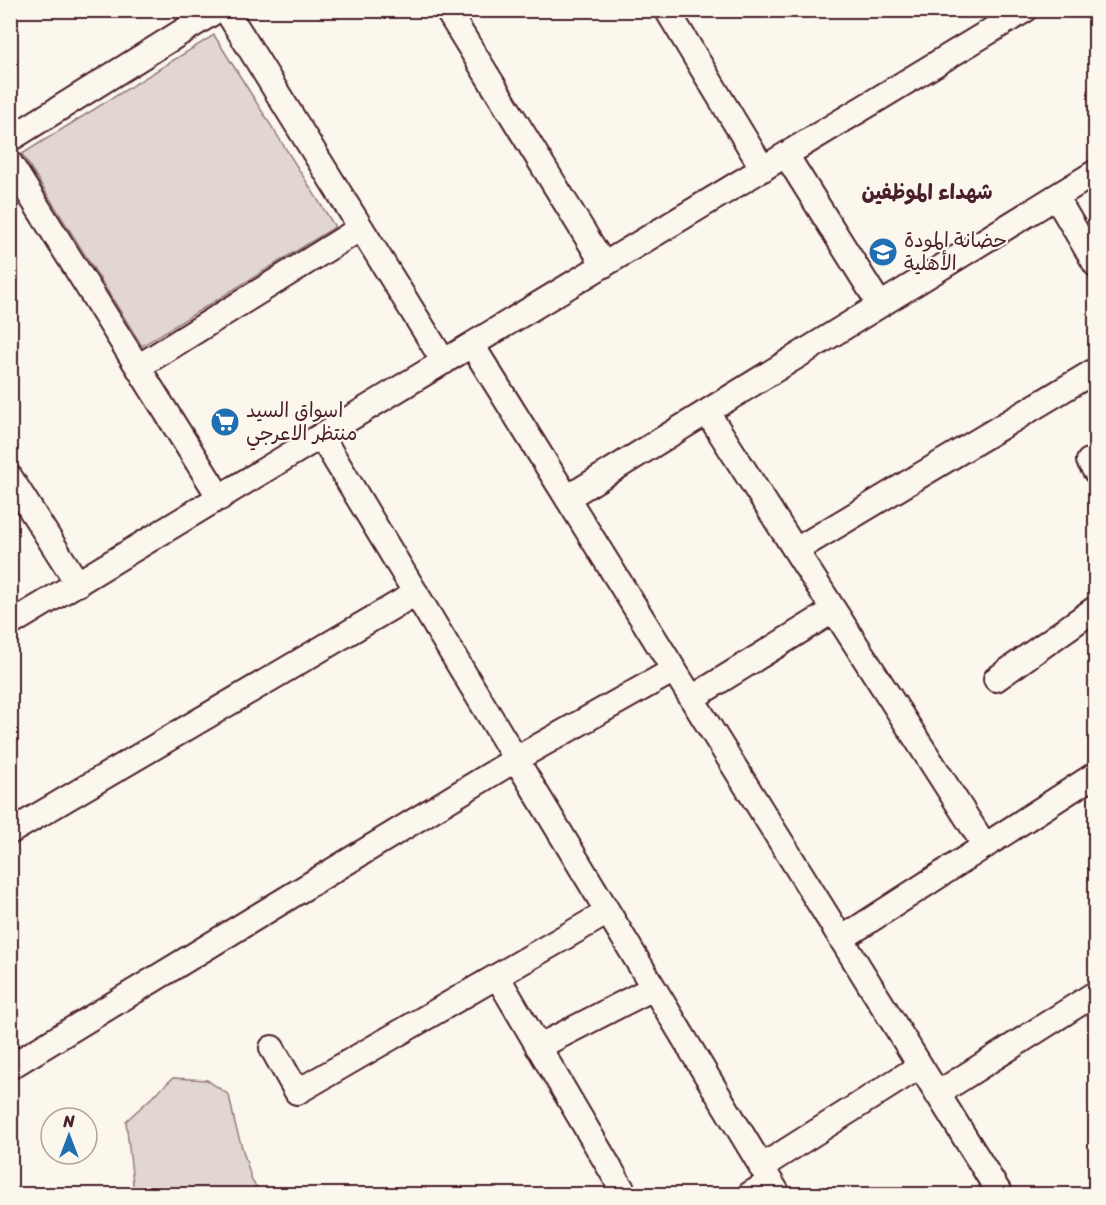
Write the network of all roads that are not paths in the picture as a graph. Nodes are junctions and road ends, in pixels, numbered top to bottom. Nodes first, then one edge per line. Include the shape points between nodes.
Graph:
1 (217, 10) edge
2 (226, 10) edge
3 (447, 10) edge
4 (667, 10) edge
5 (1025, 10) edge
6 (10, 139) edge
7 (786, 155) junction
8 (10, 163) edge
9 (763, 169) junction
10 (1095, 172) edge
11 (1056, 197) junction
12 (361, 228) junction
13 (604, 265) junction
14 (1095, 265) edge
15 (880, 305) junction
16 (472, 345) junction
17 (444, 362) junction
18 (138, 367) junction
19 (1095, 370) edge
20 (707, 412) junction
21 (321, 436) junction
22 (10, 477) edge
23 (220, 498) junction
24 (567, 498) junction
25 (796, 550) junction
26 (78, 584) junction
27 (416, 593) junction
28 (1095, 608) edge
29 (834, 610) junction
30 (10, 624) edge
31 (674, 670) junction
32 (996, 679) dead end
33 (692, 699) junction
34 (516, 759) junction
35 (1095, 774) edge
36 (10, 832) edge
37 (985, 846) junction
38 (608, 912) junction
39 (841, 939) junction
40 (497, 976) junction
41 (653, 988) junction
42 (1095, 993) edge
43 (538, 1047) junction
44 (272, 1048) dead end
45 (920, 1066) junction
46 (10, 1067) edge
47 (937, 1094) junction
48 (765, 1185) edge
49 (625, 1194) edge
50 (1000, 1194) edge

1 - 6 street
2 - 12 street
3 - 13 street
4 - 9 street
5 - 7 street
7 - 9 street
7 - 15 street
8 - 18 street
9 - 13 street
10 - 11 street
11 - 14 street
11 - 15 street
12 - 17 street
12 - 18 street
13 - 16 street
15 - 20 street
16 - 17 street
16 - 24 street
17 - 21 street
18 - 23 street
19 - 25 street
20 - 24 street
20 - 25 street
21 - 23 street
21 - 27 street
22 - 26 street
23 - 26 street
24 - 31 street
25 - 29 street
26 - 30 street
27 - 34 street
27 - 36 street
28 - 32 street
29 - 33 street
29 - 37 street
31 - 33 street
31 - 34 street
33 - 39 street
34 - 38 street
34 - 46 street
35 - 37 street
37 - 39 street
38 - 40 street
38 - 41 street
39 - 45 street
40 - 43 street
40 - 44 street via 297,1092
41 - 43 street
41 - 48 street
42 - 47 street
43 - 49 street
45 - 47 street
45 - 48 street
47 - 50 street

